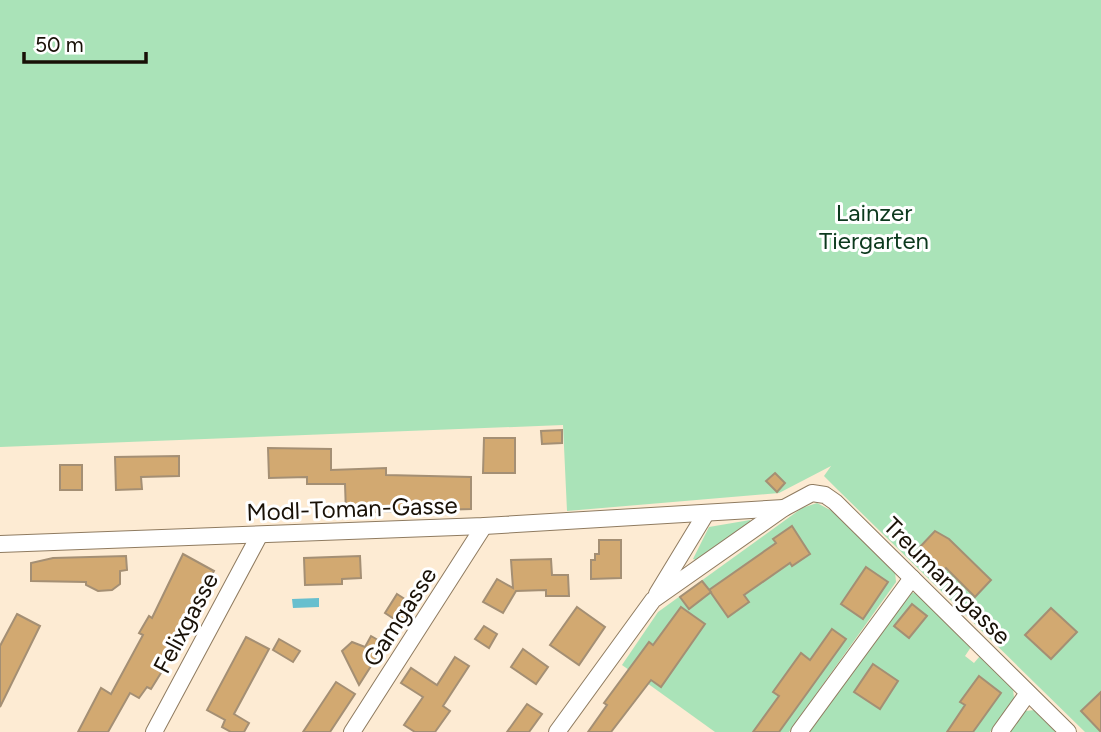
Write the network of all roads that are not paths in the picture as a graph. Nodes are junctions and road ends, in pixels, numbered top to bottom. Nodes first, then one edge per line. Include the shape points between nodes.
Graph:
1 (784, 508) junction
2 (705, 515) junction
3 (484, 526) junction
4 (259, 536) junction
5 (2, 549) edge
6 (912, 578) junction
7 (653, 600) junction
8 (1028, 693) junction
9 (154, 732) edge
10 (352, 732) edge
11 (557, 732) edge
12 (799, 732) edge
13 (1000, 732) edge
14 (1068, 732) edge

1 - 2 street, Modl-Toman-Gasse
1 - 6 street, Treumanngasse via 812,493 825,495
1 - 7 street
2 - 3 street, Modl-Toman-Gasse
2 - 7 street
3 - 4 street, Modl-Toman-Gasse
3 - 10 street, Gamgasse
4 - 5 street, Modl-Toman-Gasse
4 - 9 street, Felixgasse
6 - 8 street, Treumanngasse
6 - 12 street
7 - 11 street
8 - 13 street
8 - 14 street, Treumanngasse

